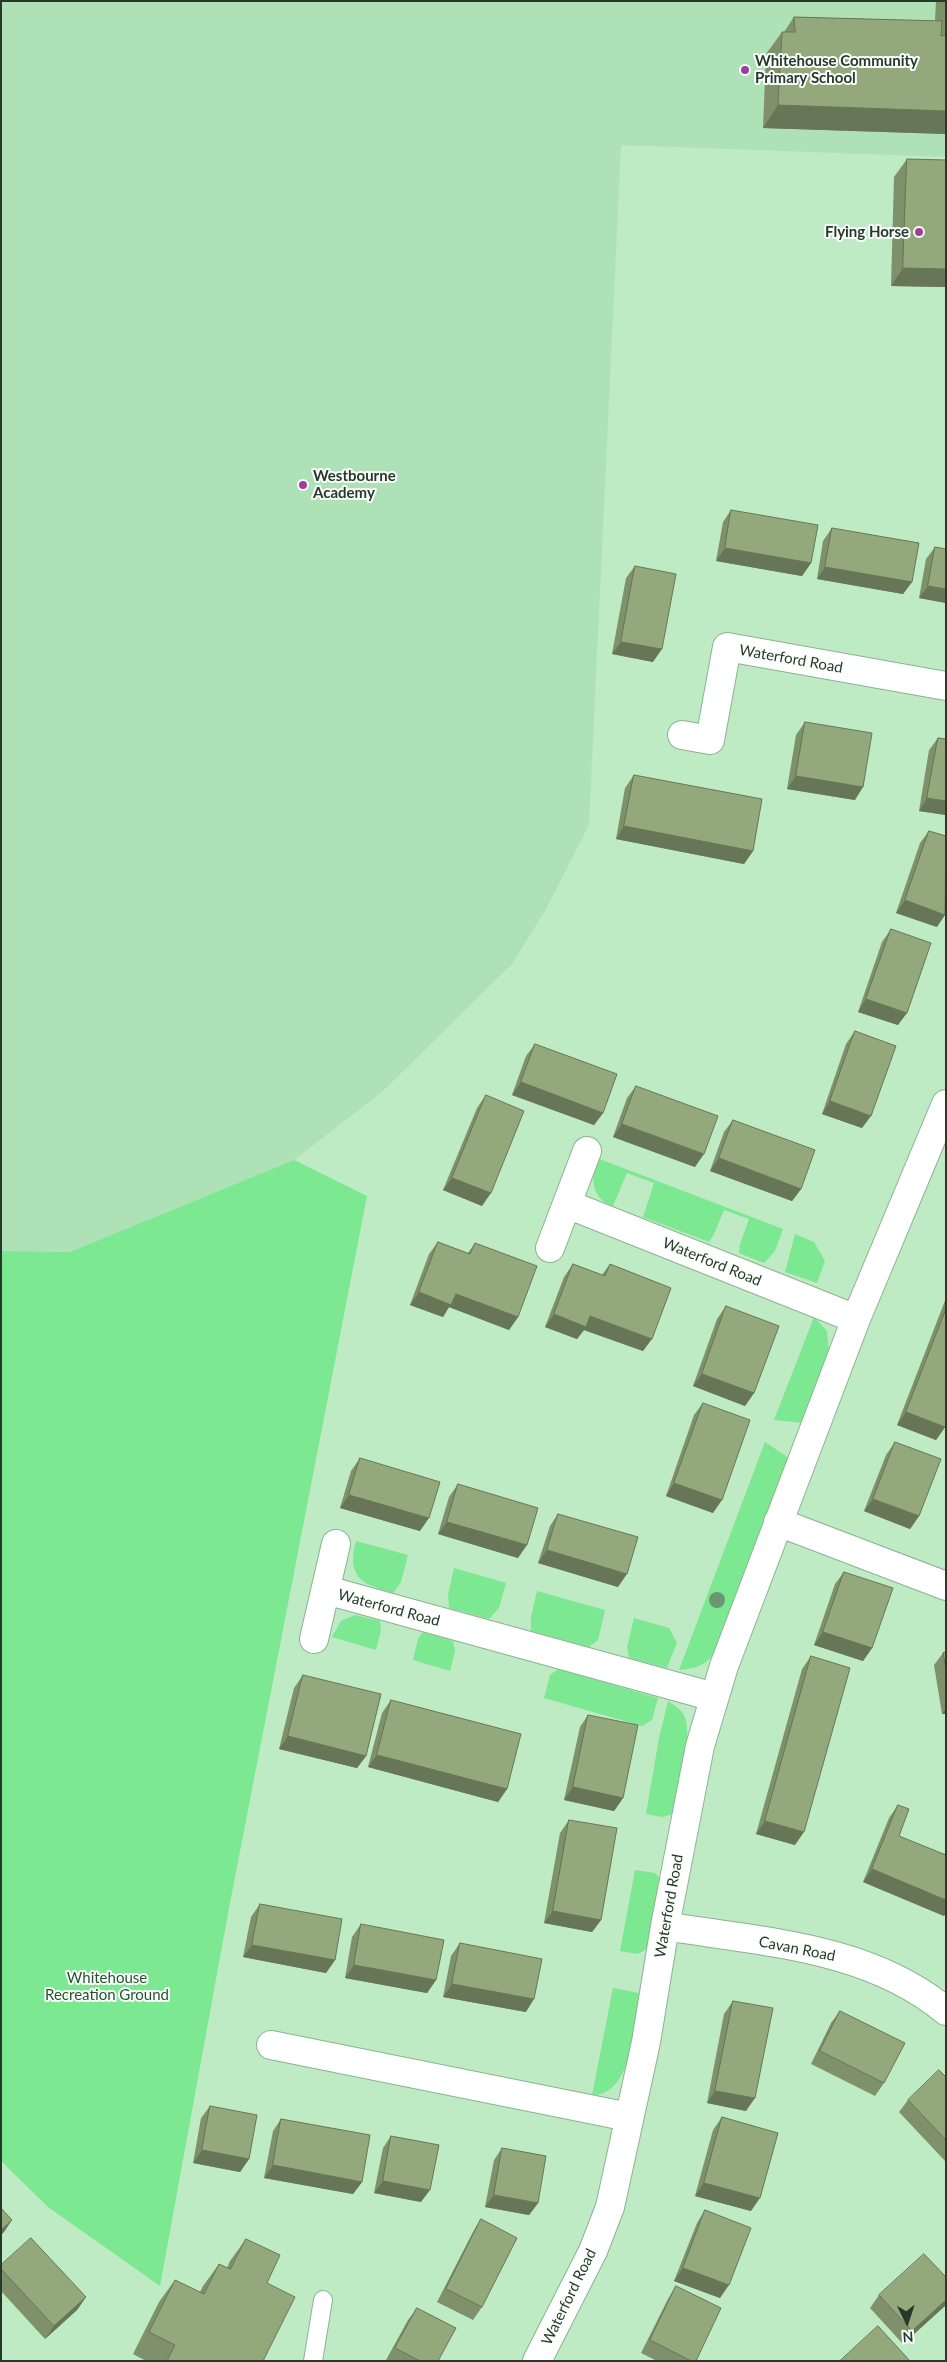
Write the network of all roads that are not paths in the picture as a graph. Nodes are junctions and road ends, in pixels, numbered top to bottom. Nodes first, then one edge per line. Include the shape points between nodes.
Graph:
1 (946, 686) edge
2 (682, 735) dead end
3 (944, 1117) edge
4 (587, 1151) dead end
5 (567, 1204) junction
6 (550, 1248) dead end
7 (856, 1319) junction
8 (778, 1522) junction
9 (336, 1544) dead end
10 (946, 1586) edge
11 (326, 1590) junction
12 (314, 1639) dead end
13 (714, 1697) junction
14 (665, 1926) junction
15 (946, 2011) edge
16 (271, 2045) dead end
17 (629, 2117) junction
18 (323, 2300) dead end
19 (313, 2361) edge
20 (537, 2361) edge

1 - 2 street, Waterford Road via 727,648 710,740
3 - 7 street, Waterford Road
4 - 5 street
5 - 6 street
5 - 7 street, Waterford Road
7 - 8 street, Waterford Road
8 - 10 street
8 - 13 street, Waterford Road
9 - 11 street, Waterford Road
11 - 12 street, Waterford Road
11 - 13 street, Waterford Road
13 - 14 street, Waterford Road via 700,1746
14 - 15 street, Cavan Road via 828,1952 897,1977
14 - 17 street, Waterford Road via 646,2042
16 - 17 street
17 - 20 street, Waterford Road via 610,2207 593,2250
18 - 19 lane

